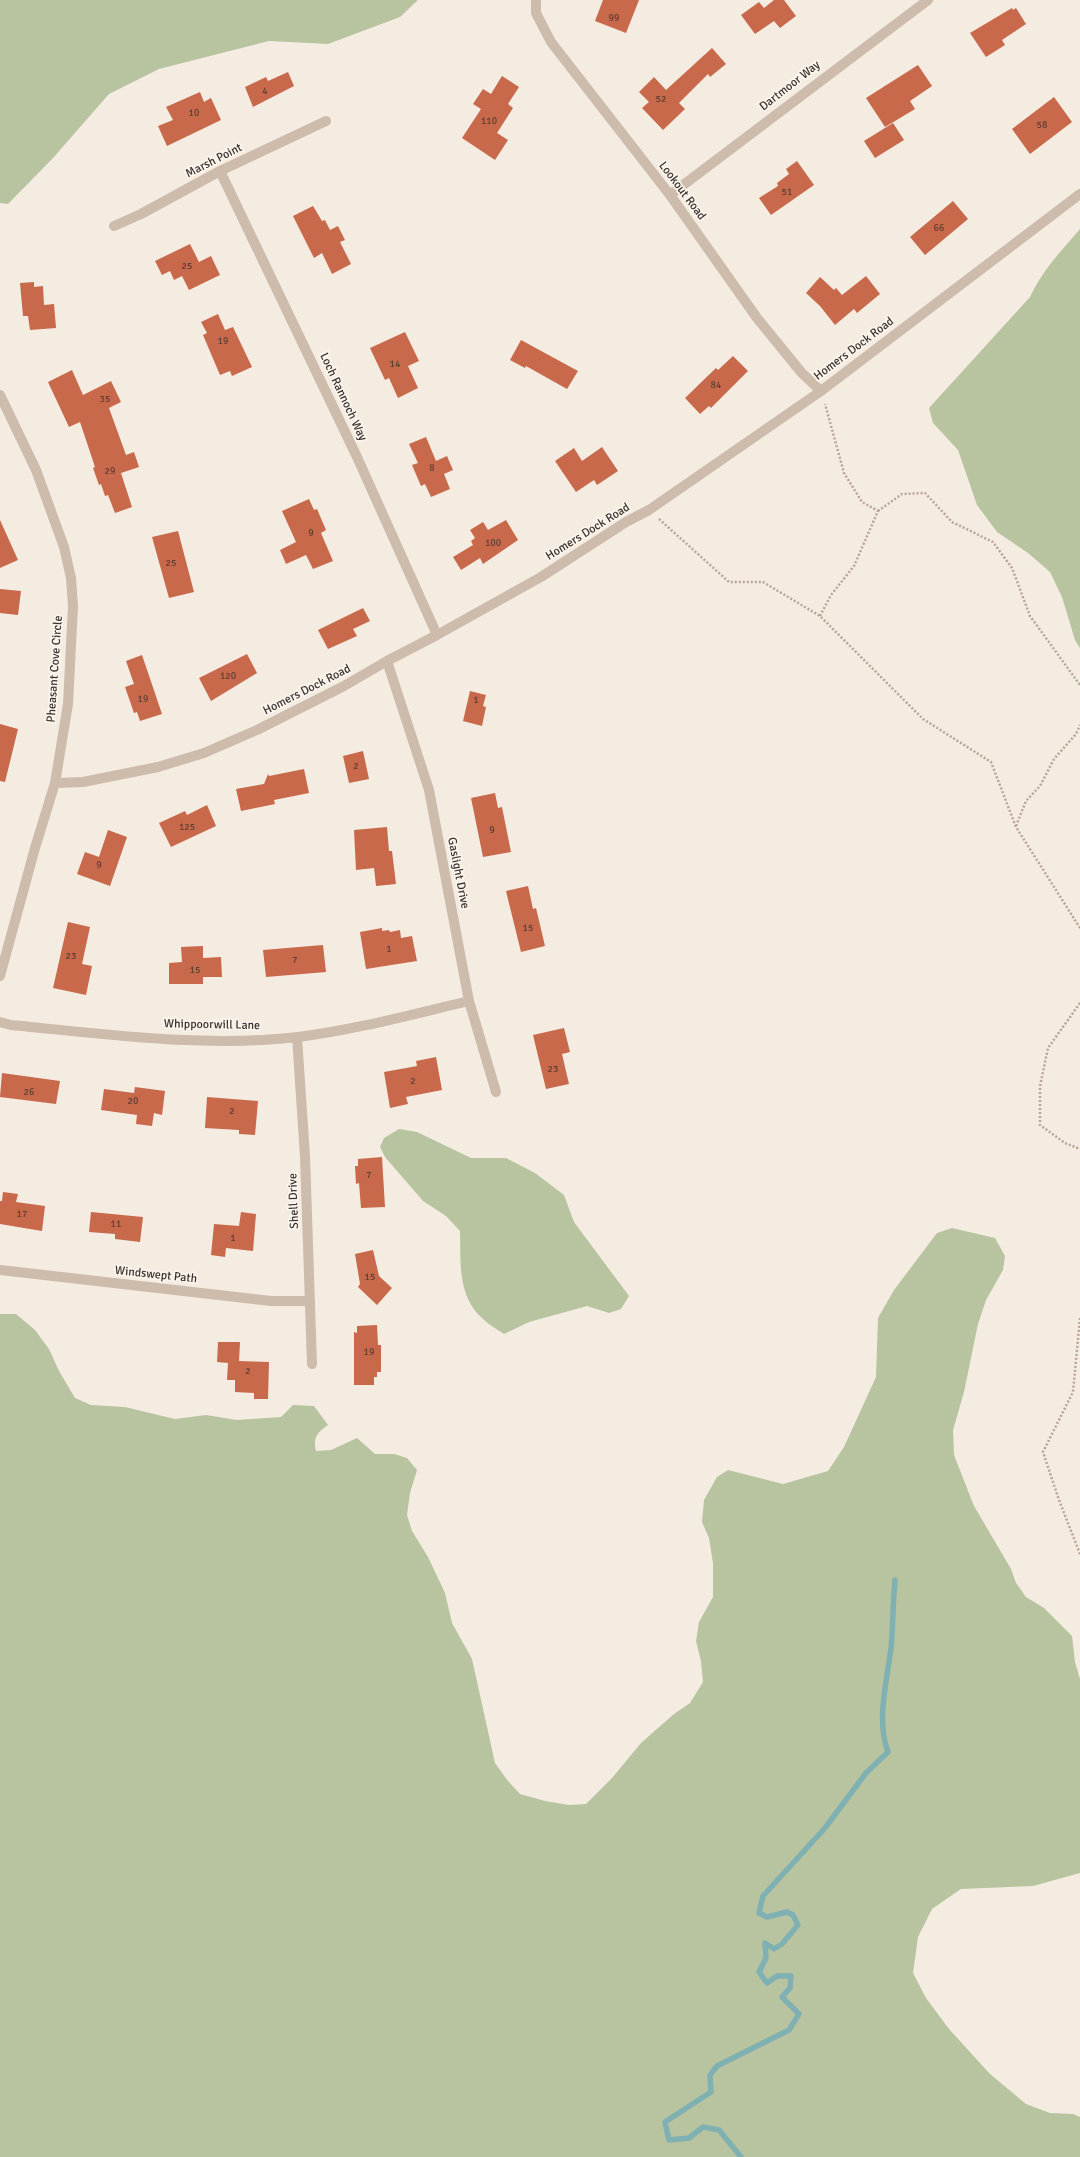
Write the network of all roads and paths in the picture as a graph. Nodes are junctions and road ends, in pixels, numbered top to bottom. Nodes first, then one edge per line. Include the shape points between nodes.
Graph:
1 (536, 0) edge
2 (928, 0) edge
3 (326, 121) dead end
4 (220, 171) junction
5 (1080, 194) edge
6 (670, 195) junction
7 (114, 226) dead end
8 (821, 391) junction
9 (0, 395) edge
10 (649, 510) junction
11 (878, 511) junction
12 (820, 616) junction
13 (437, 636) junction
14 (387, 661) junction
15 (1080, 685) edge
16 (1080, 725) edge
17 (55, 783) junction
18 (1016, 827) junction
19 (1080, 928) edge
20 (0, 976) edge
21 (469, 1001) junction
22 (1080, 1003) edge
23 (0, 1022) edge
24 (297, 1037) junction
25 (496, 1092) dead end
26 (1080, 1149) edge
27 (0, 1270) edge
28 (309, 1301) junction
29 (1080, 1318) edge
30 (312, 1364) dead end
31 (1080, 1554) edge

1 - 6 street, Lookout Road via 536,13 551,42
2 - 6 street, Dartmoor Way
3 - 4 street, Marsh Point
4 - 7 street, Marsh Point
4 - 13 street, Loch Rannoch Way via 357,457
5 - 8 street, Homers Dock Road
6 - 8 street, Lookout Road via 757,318 801,372
8 - 10 street, Homers Dock Road
8 - 11 path via 844,473 862,502
9 - 17 street, Pheasant Cove Circle via 36,470 64,547 71,578 73,606 68,704
10 - 12 path via 729,582 764,582
10 - 13 street, Homers Dock Road via 541,577
11 - 12 path via 854,566 831,595
11 - 15 path via 902,494 926,493 952,522 993,542 1012,568 1030,616
12 - 18 path via 923,719 990,762
13 - 14 street, Homers Dock Road
14 - 17 street, Homers Dock Road via 344,686 204,753 158,767 83,782
14 - 21 street, Gaslight Drive via 429,790
16 - 18 path via 1076,734 1054,759 1040,786 1026,801
17 - 20 street, Pheasant Cove Circle
18 - 19 path
21 - 24 street, Whippoorwill Lane via 398,1018
21 - 25 street, Gaslight Drive
22 - 26 path via 1048,1048 1040,1086 1040,1125 1065,1143
23 - 24 street, Whippoorwill Lane via 134,1037 232,1041
24 - 28 street, Shell Drive via 305,1156
27 - 28 street, Windswept Path via 271,1301
28 - 30 street, Shell Drive
29 - 31 path via 1073,1392 1043,1452 1058,1500

